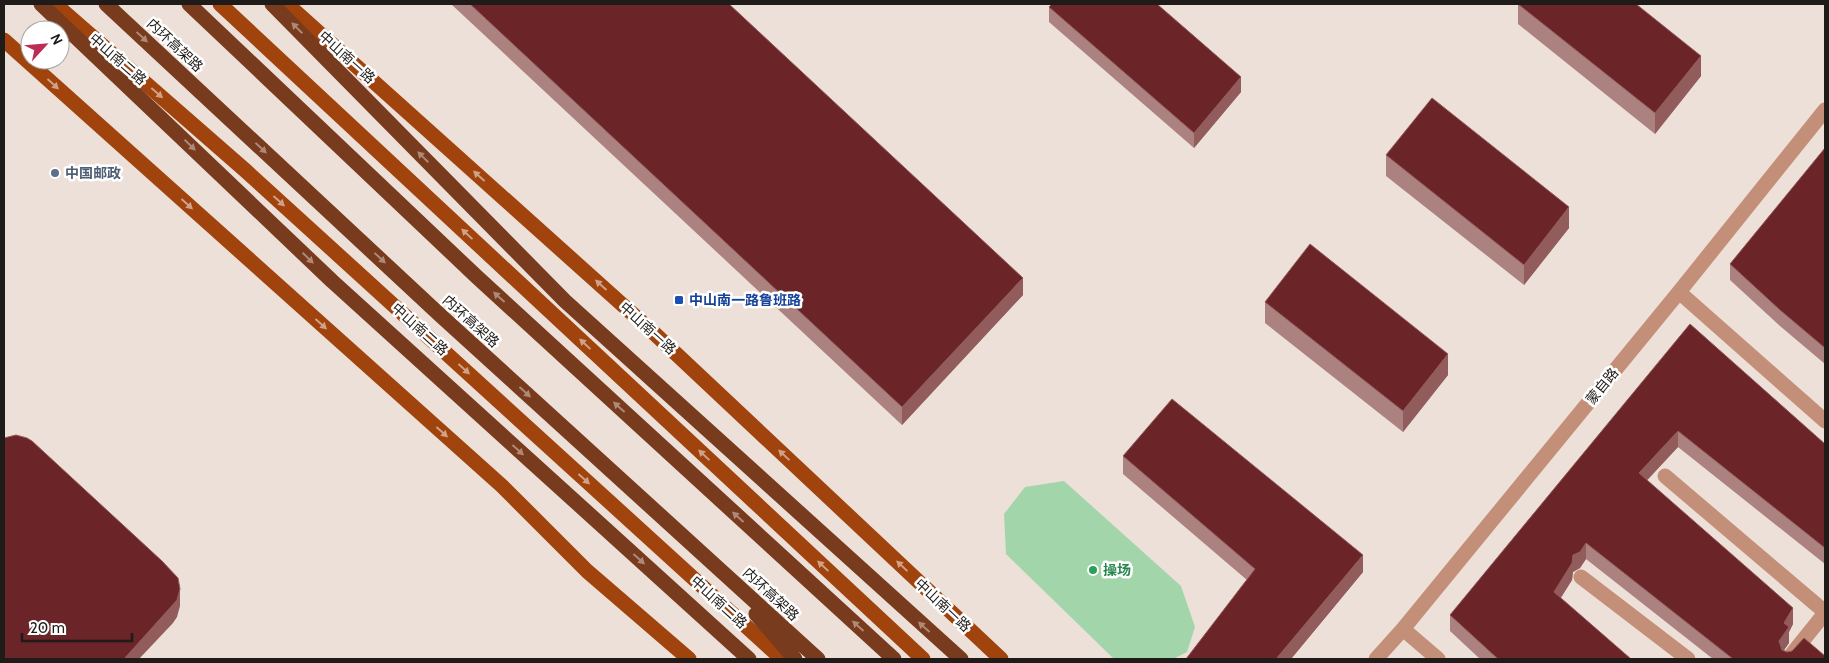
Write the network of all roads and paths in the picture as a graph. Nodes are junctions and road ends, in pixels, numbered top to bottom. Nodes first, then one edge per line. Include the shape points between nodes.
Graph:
1 (41, 4) edge
2 (55, 4) edge
3 (106, 4) edge
4 (189, 4) edge
5 (220, 4) edge
6 (272, 4) edge
7 (287, 4) edge
8 (4, 40) edge
9 (1825, 110) edge
10 (1679, 292) junction
11 (1825, 420) edge
12 (1665, 476) dead end
13 (713, 563) junction
14 (1581, 577) edge
15 (1825, 612) edge
16 (1403, 629) junction
17 (688, 659) edge
18 (749, 659) edge
19 (782, 659) edge
20 (794, 659) edge
21 (818, 659) edge
22 (894, 659) edge
23 (922, 659) edge
24 (961, 659) edge
25 (1002, 659) edge
26 (1376, 659) edge
27 (1438, 659) edge
28 (1688, 659) edge
29 (1788, 659) edge

1 -> 18 highway via 332,281
2 -> 19 main road, 中山南二路 via 246,170
3 -> 13 highway, 内环高架路 via 440,315
22 -> 4 highway via 484,284
23 -> 5 main road
24 -> 6 highway via 565,301
25 -> 7 main road, 中山南一路 via 655,334
8 -> 17 main road via 502,486 587,571
9 - 10 street, 蒙自路
10 - 11 street
10 - 16 street, 蒙自路
12 - 15 street
13 - 20 highway
13 - 21 highway, 内环高架路
14 - 28 street
15 - 29 street
16 - 26 street, 蒙自路
16 - 27 street

